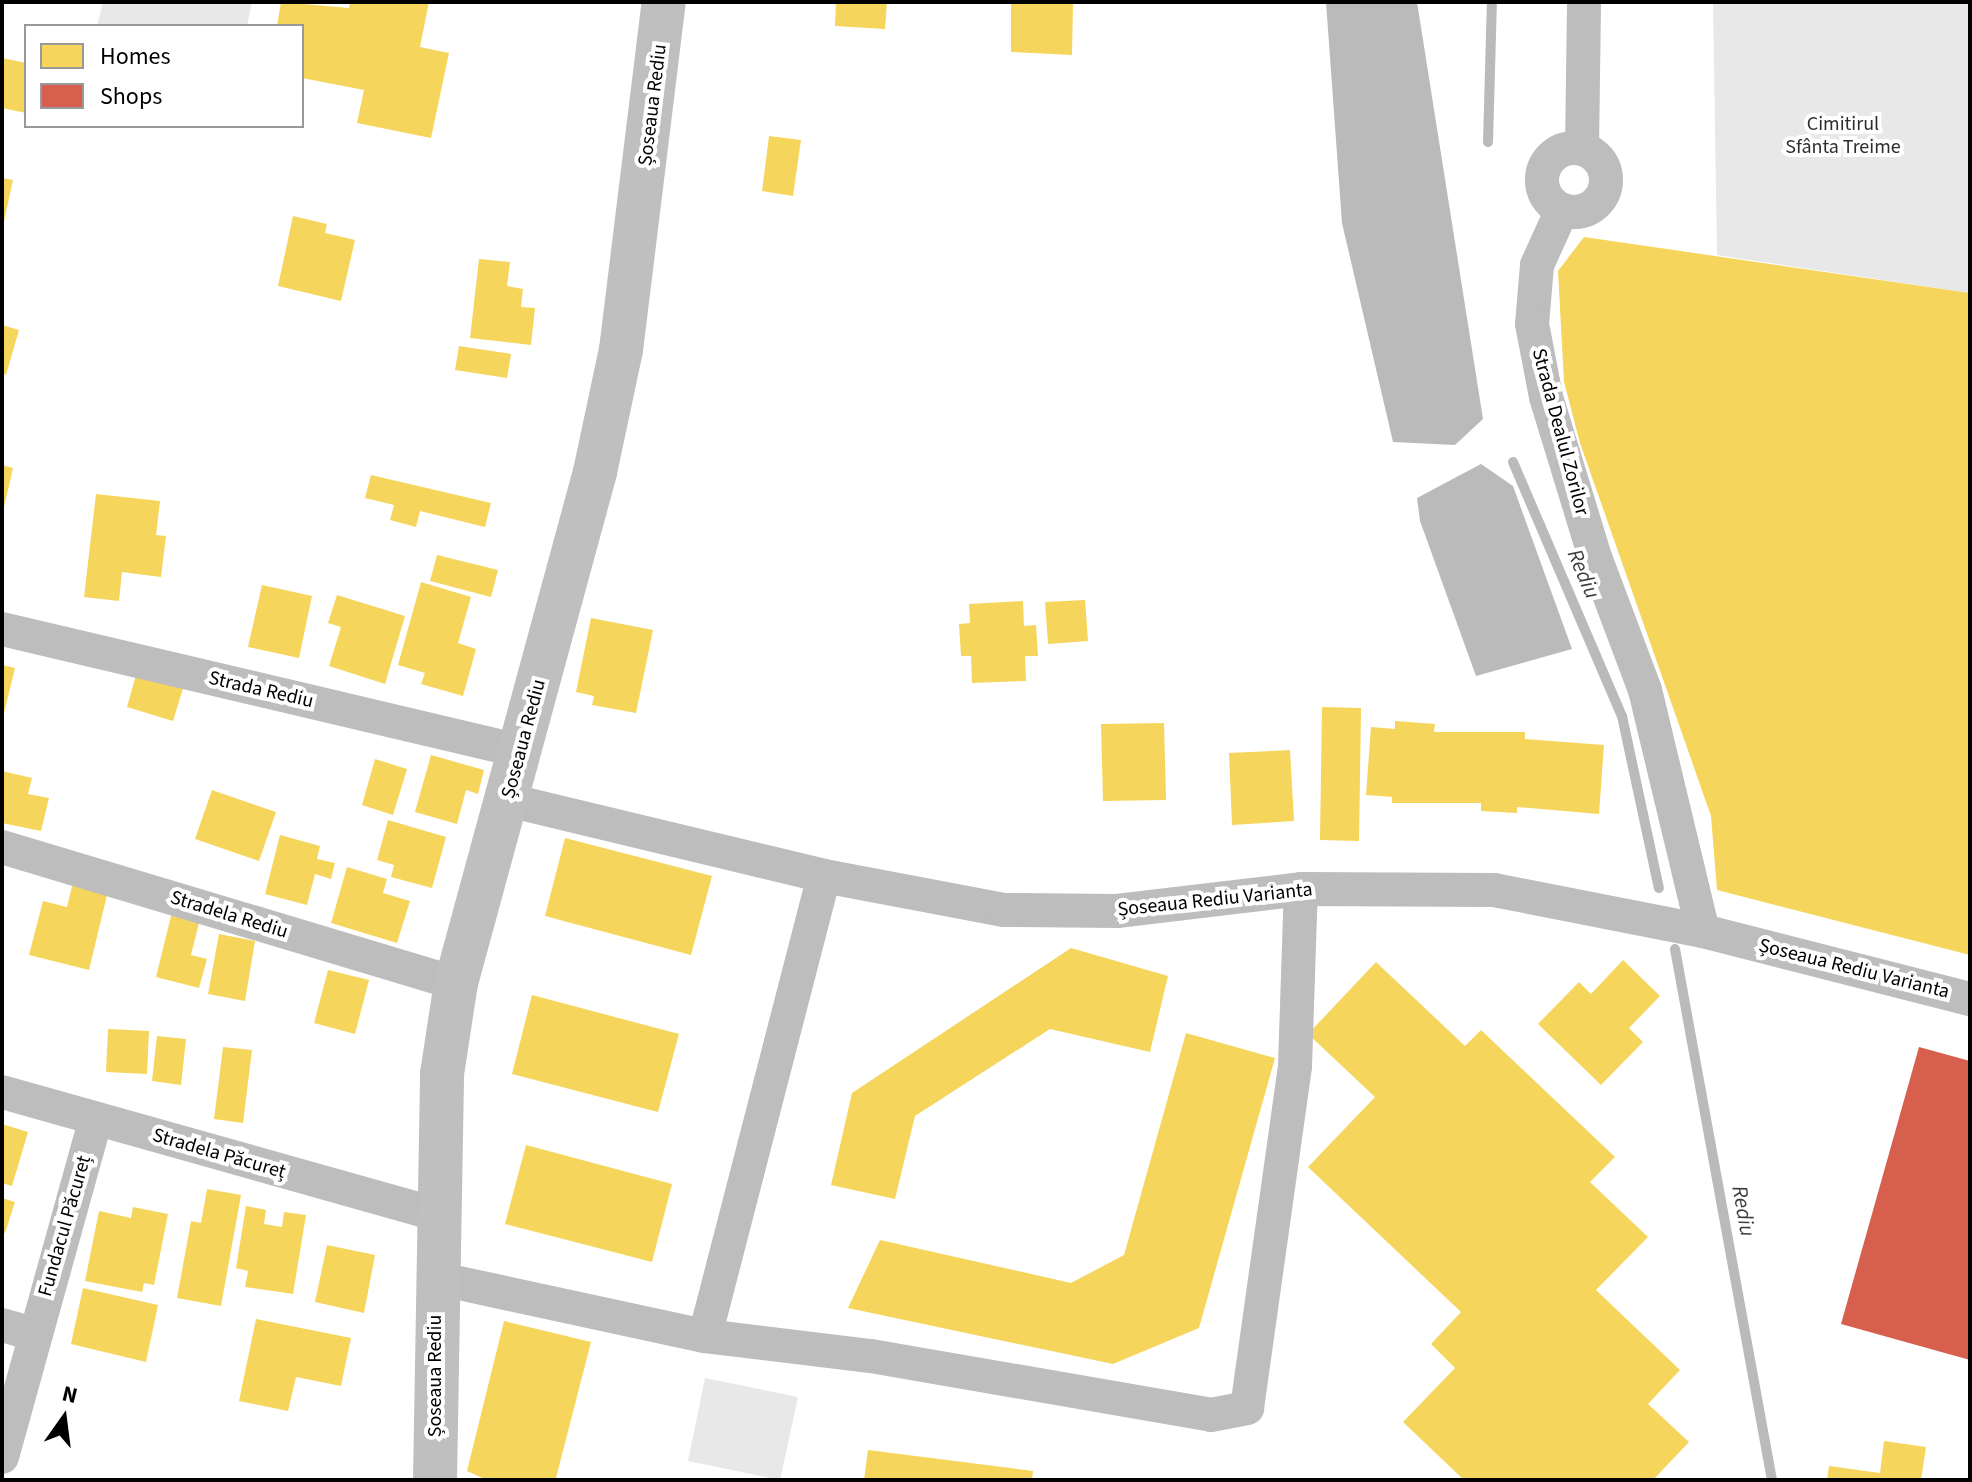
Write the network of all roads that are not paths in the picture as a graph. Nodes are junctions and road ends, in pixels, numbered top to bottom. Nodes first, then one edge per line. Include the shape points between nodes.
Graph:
1 (664, 2) edge
2 (1584, 2) edge
3 (1582, 149) junction
4 (1562, 210) junction
5 (2, 629) edge
6 (520, 751) junction
7 (508, 800) junction
8 (2, 847) edge
9 (824, 876) junction
10 (1301, 889) junction
11 (1703, 931) junction
12 (456, 983) junction
13 (1970, 999) edge
14 (2, 1092) edge
15 (96, 1119) junction
16 (436, 1214) junction
17 (436, 1278) junction
18 (18, 1329) edge
19 (705, 1336) junction
20 (2, 1457) edge
21 (435, 1480) edge

1 - 6 main road, Șoseaua Rediu via 621,350 595,472
2 - 3 street
3 - 4 street via 1561,151 1546,165 1546,196
3 - 4 street via 1604,169 1604,190 1583,211
4 - 11 street, Strada Dealul Zorilor via 1537,265 1534,338 1546,397 1595,557 1645,690
5 - 6 street, Strada Rediu
6 - 7 main road, Șoseaua Rediu
7 - 9 street, Șoseaua Rediu Varianta
7 - 12 main road, Șoseaua Rediu
8 - 12 street, Stradela Rediu
9 - 10 street, Șoseaua Rediu Varianta via 1004,910 1117,911
9 - 19 street
10 - 11 street, Șoseaua Rediu Varianta via 1494,890
10 - 19 street via 1295,1066 1247,1408 1211,1415 871,1356
11 - 13 street, Șoseaua Rediu Varianta
12 - 16 main road, Șoseaua Rediu via 442,1074
14 - 15 street, Stradela Păcureț
15 - 16 street, Stradela Păcureț
15 - 18 street, Fundacul Păcureț
16 - 17 main road, Șoseaua Rediu
17 - 19 street
17 - 21 main road, Șoseaua Rediu
18 - 20 street, Fundacul Păcureț

